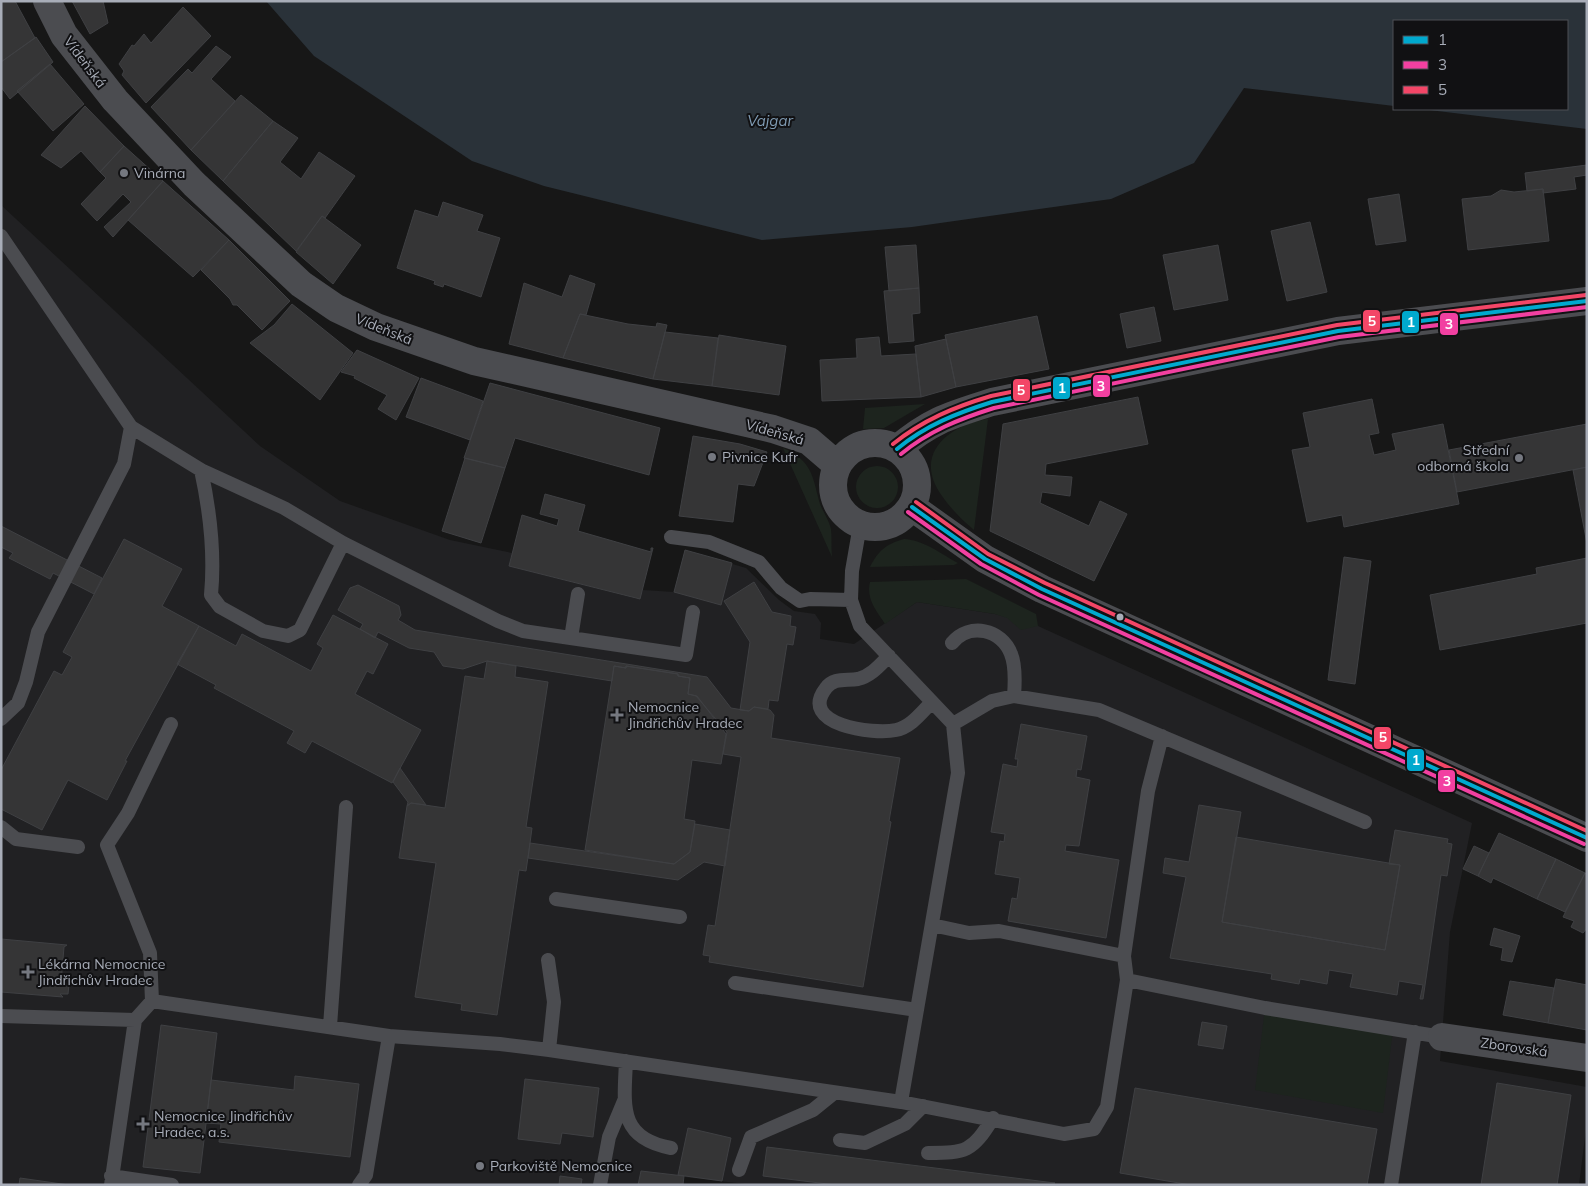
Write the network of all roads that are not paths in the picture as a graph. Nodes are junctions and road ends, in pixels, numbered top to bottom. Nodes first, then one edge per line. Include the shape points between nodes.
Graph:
1 (47, 1) edge
2 (1, 236) edge
3 (1587, 301) edge
4 (131, 427) junction
5 (897, 449) junction
6 (837, 465) junction
7 (201, 470) junction
8 (912, 507) junction
9 (860, 525) junction
10 (671, 537) dead end
11 (343, 543) junction
12 (578, 594) dead end
13 (851, 600) junction
14 (692, 612) dead end
15 (571, 638) junction
16 (952, 643) dead end
17 (889, 656) junction
18 (1014, 696) junction
19 (932, 702) junction
20 (1, 719) edge
21 (171, 724) dead end
22 (953, 724) junction
23 (1162, 736) junction
24 (346, 807) dead end
25 (1365, 822) dead end
26 (1, 827) edge
27 (1587, 838) edge
28 (78, 847) dead end
29 (556, 899) dead end
30 (680, 917) dead end
31 (932, 924) junction
32 (1124, 956) junction
33 (548, 960) dead end
34 (1127, 980) junction
35 (735, 983) dead end
36 (152, 1001) junction
37 (917, 1010) junction
38 (1, 1016) edge
39 (135, 1020) junction
40 (330, 1026) junction
41 (1415, 1032) junction
42 (389, 1036) junction
43 (1442, 1037) joint
44 (549, 1050) junction
45 (1587, 1058) edge
46 (626, 1061) junction
47 (834, 1093) junction
48 (624, 1102) junction
49 (901, 1102) junction
50 (923, 1106) junction
51 (993, 1118) junction
52 (840, 1140) dead end
53 (671, 1148) dead end
54 (928, 1153) dead end
55 (739, 1170) dead end
56 (111, 1181) edge
57 (365, 1181) edge
58 (172, 1185) edge
59 (600, 1185) edge
60 (1391, 1185) edge

1 - 6 street, Vídeňská via 64,35 115,100 194,184 301,284 336,308 385,330 474,361 789,434 809,441
2 - 4 lane
3 - 5 street via 1338,331 992,402 942,418
4 - 7 lane
4 - 20 lane via 124,464 38,632 18,702
5 - 6 street via 884,444 857,446
5 - 8 street via 907,457 918,482
6 - 9 street via 833,476 835,501 850,520
7 - 11 lane via 284,508
7 - 11 lane via 212,539 211,595 220,607 263,631 288,636 300,630
8 - 9 street via 889,525 875,528
8 - 27 street via 985,559 1042,589
9 - 13 lane
10 - 13 lane via 710,542 759,562 781,588 800,602 810,599
11 - 15 lane via 515,628
12 - 15 lane
13 - 17 lane via 860,626
14 - 15 lane via 686,655
16 - 18 lane via 969,631 978,630 1003,639 1012,654
17 - 19 lane
17 - 19 lane via 876,669 859,678 836,680 827,686 820,708 826,717 833,723 880,731 896,730 909,725
18 - 22 lane via 992,701
18 - 23 lane via 1099,710
19 - 22 lane
21 - 36 lane via 128,814 107,845 150,953
22 - 31 lane via 958,773
23 - 25 lane
23 - 32 lane via 1148,791
24 - 40 lane
26 - 28 lane via 16,839
29 - 30 lane
31 - 32 lane via 969,933 1000,931
31 - 37 lane
32 - 34 lane
33 - 44 lane via 554,1002
34 - 41 lane via 1265,1008
34 - 51 lane via 1107,1107 1094,1129 1064,1134
35 - 37 lane
36 - 39 lane
36 - 40 lane
37 - 49 lane
38 - 39 lane
39 - 56 lane
40 - 42 lane
41 - 43 lane
41 - 60 lane
42 - 44 lane
42 - 57 lane
43 - 45 street, Zborovská
44 - 46 lane
46 - 47 lane
46 - 48 lane
47 - 49 lane
47 - 55 lane via 813,1110 751,1138
48 - 53 lane via 637,1135 656,1145
48 - 59 lane via 609,1137
49 - 50 lane
50 - 51 lane
50 - 52 lane via 905,1124 864,1142
51 - 54 lane via 979,1140 959,1153
56 - 58 lane

